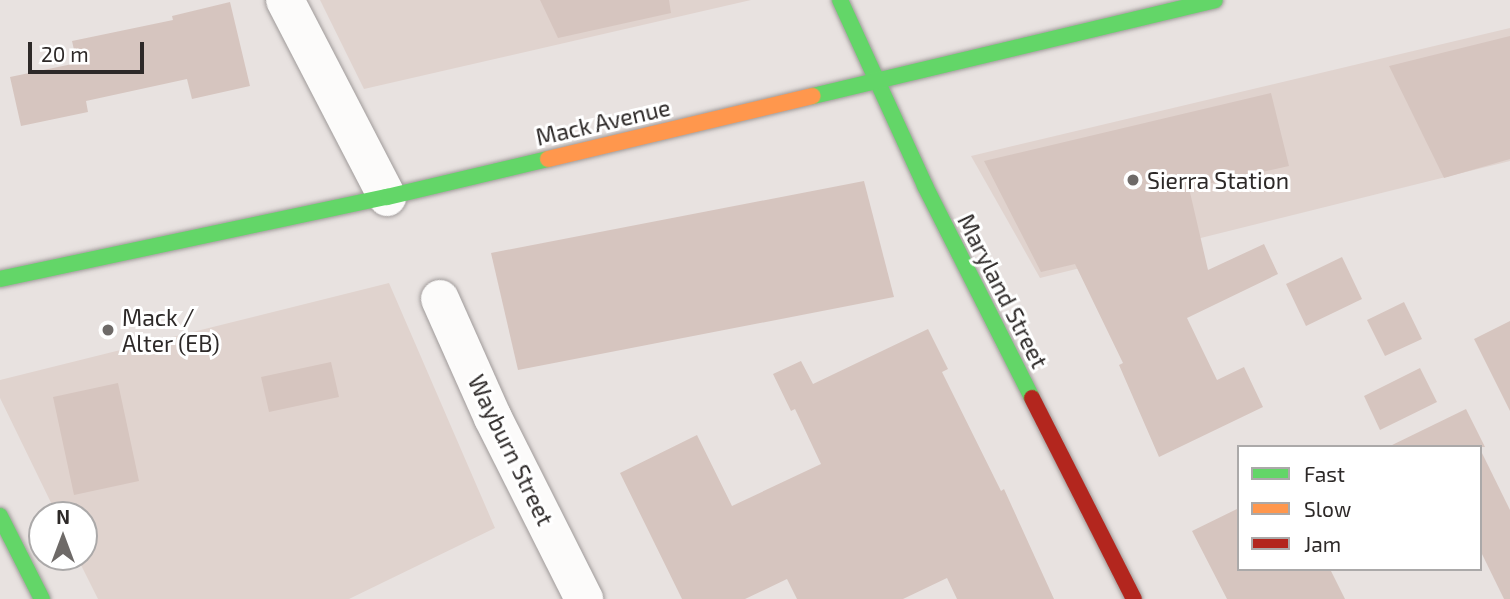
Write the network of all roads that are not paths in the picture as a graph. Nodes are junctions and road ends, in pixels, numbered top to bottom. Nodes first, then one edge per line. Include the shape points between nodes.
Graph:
1 (285, 0) edge
2 (840, 0) edge
3 (1215, 0) edge
4 (877, 80) junction
5 (387, 197) junction
6 (0, 279) edge
7 (440, 299) dead end
8 (0, 516) edge
9 (42, 599) edge
10 (584, 599) edge
11 (1134, 599) edge

1 - 5 street
2 - 4 main road, Maryland Street
3 - 4 main road, Mack Avenue
4 - 5 main road, Mack Avenue
4 - 11 main road, Maryland Street via 925,186
5 - 6 main road, Mack Avenue
7 - 10 street, Wayburn Street via 493,418
8 - 9 main road

